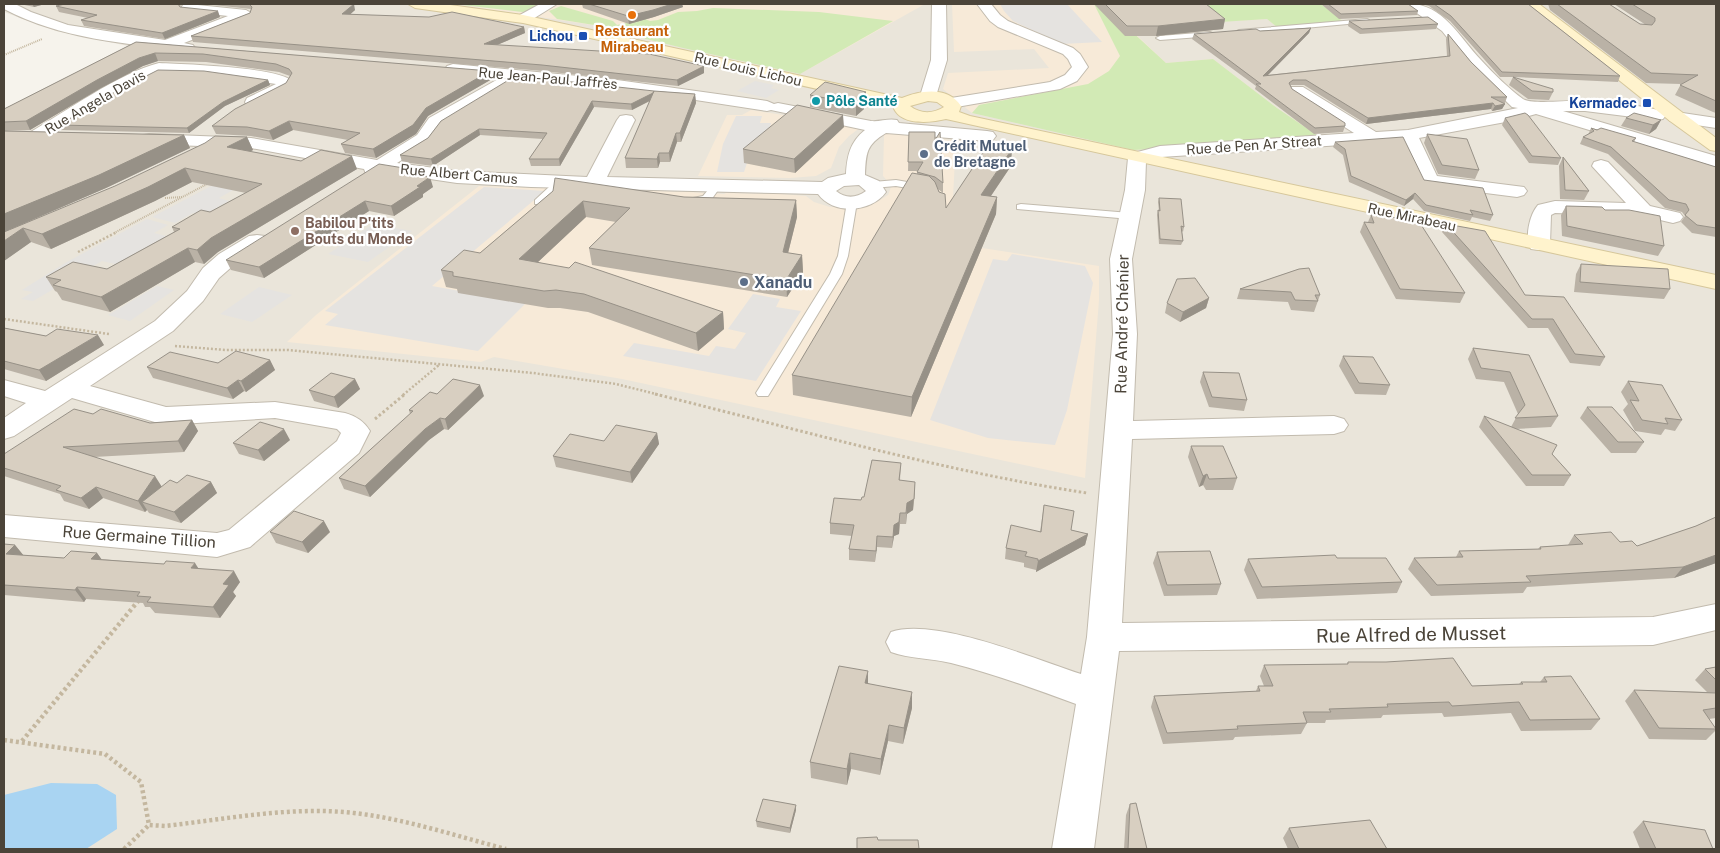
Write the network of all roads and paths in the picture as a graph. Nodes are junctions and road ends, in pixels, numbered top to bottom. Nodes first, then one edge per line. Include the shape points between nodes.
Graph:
1 (5, 4) edge
2 (415, 4) edge
3 (550, 4) edge
4 (939, 4) edge
5 (984, 4) edge
6 (1531, 4) edge
7 (49, 8) dead end
8 (188, 8) edge
9 (1411, 10) edge
10 (26, 15) junction
11 (523, 19) junction
12 (1374, 20) edge
13 (65, 29) junction
14 (1230, 32) edge
15 (1221, 33) edge
16 (1160, 38) edge
17 (166, 45) junction
18 (201, 49) edge
19 (4, 56) edge
20 (436, 68) edge
21 (500, 82) dead end
22 (1297, 90) edge
23 (928, 96) junction
24 (240, 108) edge
25 (949, 108) junction
26 (907, 109) junction
27 (1534, 109) junction
28 (1657, 115) dead end
29 (1676, 117) junction
30 (626, 120) dead end
31 (1716, 123) edge
32 (884, 127) junction
33 (216, 133) junction
34 (1408, 135) junction
35 (987, 136) dead end
36 (1372, 137) junction
37 (71, 138) edge
38 (128, 139) edge
39 (1716, 146) edge
40 (186, 158) edge
41 (1137, 158) junction
42 (1716, 162) edge
43 (379, 166) junction
44 (1601, 166) dead end
45 (215, 180) edge
46 (558, 181) junction
47 (352, 182) edge
48 (593, 182) junction
49 (864, 182) junction
50 (716, 186) junction
51 (827, 188) junction
52 (934, 191) edge
53 (1517, 191) dead end
54 (183, 197) junction
55 (165, 198) edge
56 (684, 201) edge
57 (539, 202) edge
58 (852, 202) junction
59 (1021, 207) dead end
60 (1643, 210) junction
61 (1130, 216) junction
62 (1673, 217) dead end
63 (273, 230) edge
64 (1539, 244) junction
65 (78, 252) dead end
66 (1716, 282) edge
67 (4, 319) edge
68 (143, 340) junction
69 (440, 365) junction
70 (4, 388) edge
71 (763, 393) dead end
72 (58, 394) junction
73 (1334, 425) dead end
74 (4, 430) edge
75 (1118, 430) junction
76 (356, 431) junction
77 (1114, 497) junction
78 (4, 526) edge
79 (144, 594) edge
80 (1716, 617) edge
81 (1104, 636) junction
82 (903, 642) dead end
83 (1096, 695) junction
84 (4, 740) edge
85 (22, 740) junction
86 (149, 825) junction
87 (124, 849) edge
88 (506, 849) edge
89 (1073, 849) edge

1 - 10 street
2 - 11 main road, Rue Louis Lichou
3 - 11 street
4 - 23 street via 939,60
5 - 25 street via 1004,24 1068,51 1080,67 1071,78 1054,86
6 - 29 main road
7 - 10 street
8 - 17 street via 246,14
9 - 27 street via 1448,28 1496,84 1518,103
10 - 13 street
11 - 26 main road, Rue Louis Lichou
12 - 14 lane
13 - 17 street
13 - 19 path
15 - 16 lane
17 - 18 street
20 - 32 street, Rue Jean-Paul Jaffrès via 644,88
21 - 43 street via 435,122 423,139
22 - 36 street, Rue de Pen Ar Streat
23 - 25 main road via 942,98
23 - 26 main road via 910,99
24 - 37 street, Rue Angela Davis via 282,87 285,82 206,69 159,68 27,137
25 - 26 main road, Rue Louis Lichou via 926,117
25 - 41 main road via 966,120
26 - 32 street
27 - 28 street, Rue de Pen Ar Streat via 1585,106
27 - 34 street, Rue de Pen Ar Streat
27 - 42 street
29 - 31 street
29 - 39 main road
30 - 48 street
32 - 35 street, Rue Jean-Paul Jaffrès
32 - 49 street via 862,142 857,151
33 - 38 street, Rue Albert Camus via 194,140
33 - 40 street
33 - 43 street, Rue Albert Camus via 251,143
34 - 36 street, Rue de Pen Ar Streat
34 - 53 street via 1430,180
36 - 41 street, Rue de Pen Ar Streat via 1160,152
41 - 61 street, Rue André Chénier
41 - 64 main road, Rue Mirabeau
43 - 46 street, Rue Albert Camus via 457,177
43 - 47 street
44 - 60 street
45 - 54 path
46 - 48 street, Rue Albert Camus
46 - 57 lane
48 - 50 street, Rue Albert Camus
49 - 51 street via 837,181
49 - 52 lane via 913,185
49 - 58 street via 876,192 862,201
50 - 51 street, Rue Albert Camus
50 - 56 lane via 709,198
51 - 58 street via 829,197
54 - 55 path
54 - 65 path
58 - 71 lane via 843,256 836,274
59 - 61 lane
60 - 62 street
60 - 64 street via 1545,209 1541,214
61 - 75 street, Rue André Chénier via 1121,259 1126,334
63 - 68 street via 227,259 211,273 180,312
64 - 66 main road, Rue Mirabeau
67 - 68 path
68 - 69 path via 226,350 288,350
68 - 72 street
69 - 76 path
69 - 77 path via 616,384 1035,485
70 - 72 street
72 - 74 street
72 - 76 street via 165,416 275,410 345,422
73 - 75 street
75 - 77 street, Rue André Chénier
76 - 78 street, Rue Germaine Tillion via 349,446 239,539 217,545
77 - 81 street, Rue André Chénier
79 - 85 path
80 - 81 street, Rue Alfred de Musset via 1653,632
81 - 83 street, Rue André Chénier
82 - 83 street via 941,646 980,656
83 - 89 street, Rue André Chénier
84 - 85 path
85 - 86 path via 105,754 142,782
86 - 87 path
86 - 88 path via 290,812 355,814 404,822

